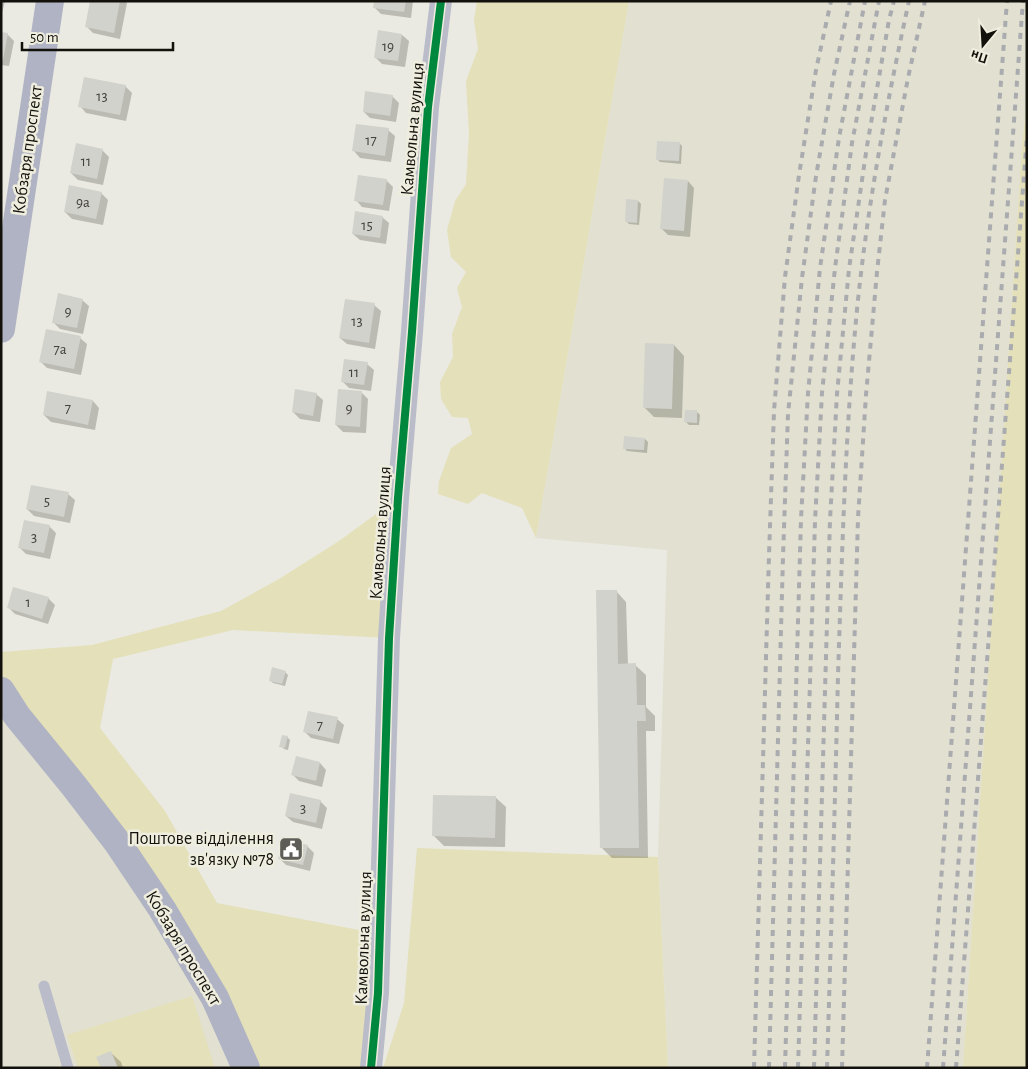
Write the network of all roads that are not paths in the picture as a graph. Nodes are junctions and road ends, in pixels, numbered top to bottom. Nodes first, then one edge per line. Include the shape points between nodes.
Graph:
1 (50, 1) edge
2 (441, 1) edge
3 (1, 329) edge
4 (1, 691) edge
5 (44, 986) dead end
6 (68, 1068) edge
7 (246, 1068) edge
8 (372, 1068) edge

1 - 3 main road, Кобзаря проспект
2 - 8 street, Камвольна вулиця via 428,107 398,498 389,638 378,993
4 - 7 main road, Кобзаря проспект via 117,842 157,901 215,998
5 - 6 lane

